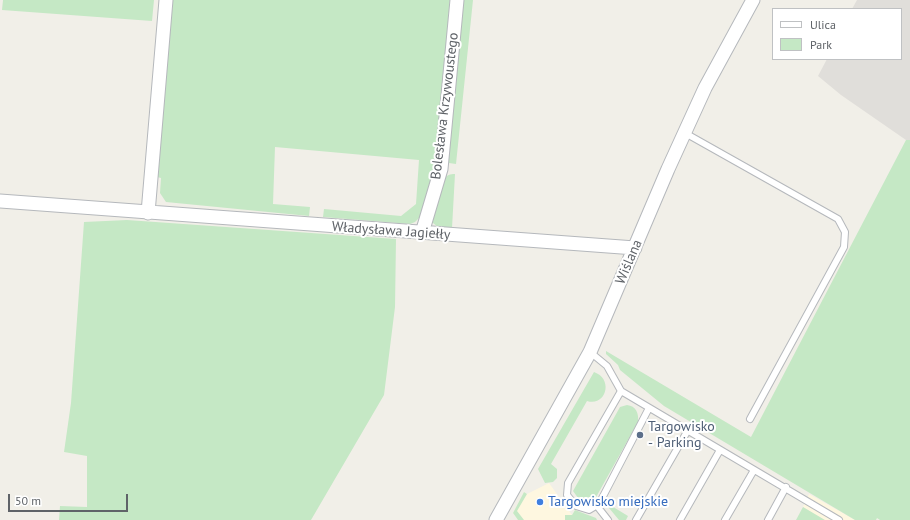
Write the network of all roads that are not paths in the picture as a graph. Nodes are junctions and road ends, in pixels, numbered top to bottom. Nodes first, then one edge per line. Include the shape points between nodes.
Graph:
1 (166, 0) edge
2 (456, 0) edge
3 (753, 0) edge
4 (685, 133) junction
5 (0, 201) edge
6 (148, 213) junction
7 (422, 233) junction
8 (635, 248) junction
9 (590, 352) junction
10 (621, 391) junction
11 (649, 408) junction
12 (750, 419) dead end
13 (688, 430) junction
14 (720, 450) junction
15 (754, 470) junction
16 (786, 488) junction
17 (597, 506) junction
18 (496, 520) edge
19 (608, 520) edge
20 (636, 520) edge
21 (680, 520) edge
22 (725, 520) edge
23 (768, 520) edge
24 (839, 520) edge

1 - 6 street
2 - 7 street, Bolesława Krzywoustego via 440,169
3 - 4 street, Wiślana via 705,88
4 - 8 street, Wiślana
4 - 12 lane via 838,219 845,232 844,247
5 - 6 street, Władysława Jagiełły
6 - 7 street, Władysława Jagiełły
7 - 8 street, Władysława Jagiełły
8 - 9 street, Wiślana
9 - 10 lane via 607,366
9 - 18 street, Wiślana
10 - 11 lane
10 - 17 lane via 568,485 567,495 576,506 589,510
11 - 13 lane
11 - 17 lane via 603,499
13 - 14 lane
13 - 20 lane
14 - 15 lane
14 - 21 lane
15 - 16 lane
15 - 22 lane
16 - 23 lane
16 - 24 lane
17 - 19 lane

